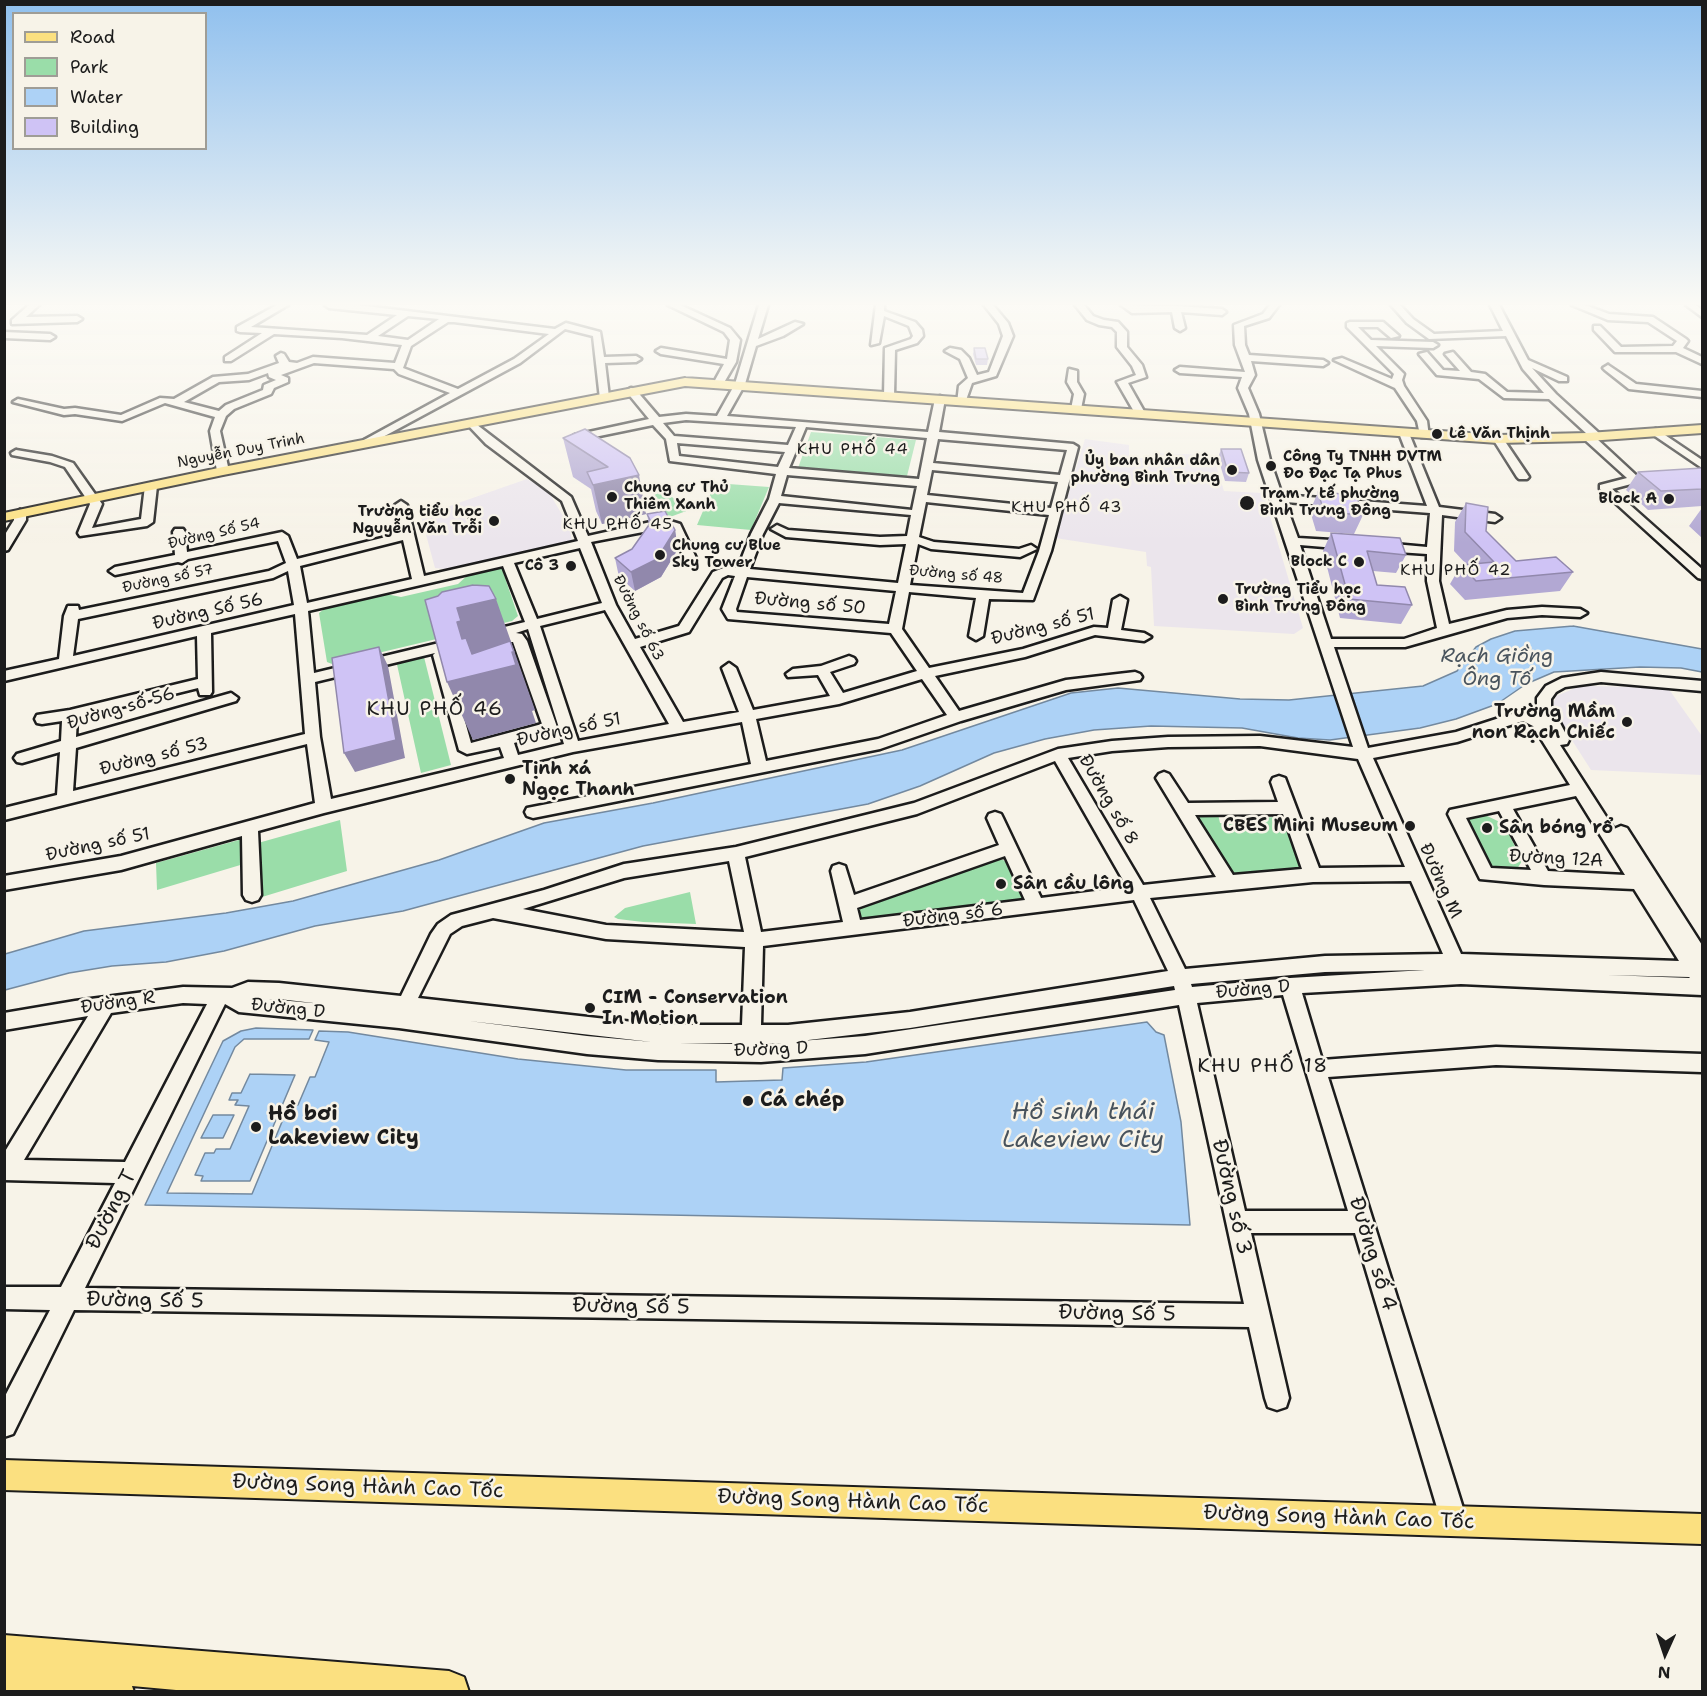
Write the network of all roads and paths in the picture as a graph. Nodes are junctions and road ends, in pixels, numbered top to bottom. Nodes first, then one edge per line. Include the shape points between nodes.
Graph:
1 (208, 384) edge
2 (275, 384) edge
3 (435, 384) edge
4 (471, 384) edge
5 (603, 384) edge
6 (672, 384) edge
7 (740, 384) edge
8 (742, 384) edge
9 (888, 384) edge
10 (965, 384) edge
11 (1073, 384) edge
12 (1124, 384) edge
13 (1245, 384) edge
14 (1395, 384) edge
15 (1491, 384) edge
16 (1542, 384) edge
17 (1628, 384) edge
18 (1399, 386) joint
19 (631, 391) junction
20 (456, 392) junction
21 (1702, 394) edge
22 (888, 396) junction
23 (1552, 396) junction
24 (604, 397) junction
25 (936, 399) junction
26 (961, 401) junction
27 (18, 402) dead end
28 (175, 403) junction
29 (1076, 409) junction
30 (1140, 413) junction
31 (221, 415) junction
32 (721, 418) junction
33 (656, 421) junction
34 (472, 423) junction
35 (1255, 423) junction
36 (802, 424) junction
37 (1702, 429) edge
38 (1656, 432) junction
39 (1404, 433) junction
40 (929, 434) junction
41 (1425, 435) junction
42 (1592, 436) junction
43 (575, 438) edge
44 (671, 439) junction
45 (1498, 439) junction
46 (368, 442) junction
47 (793, 449) junction
48 (16, 453) dead end
49 (1702, 465) edge
50 (927, 466) junction
51 (223, 471) junction
52 (782, 471) junction
53 (1523, 477) dead end
54 (1066, 479) junction
55 (1635, 480) junction
56 (1664, 481) edge
57 (919, 483) junction
58 (151, 486) junction
59 (93, 498) junction
60 (920, 498) junction
61 (1277, 498) junction
62 (775, 499) junction
63 (402, 505) dead end
64 (1433, 510) junction
65 (908, 512) junction
66 (1056, 512) junction
67 (20, 514) junction
68 (4, 517) edge
69 (1495, 518) dead end
70 (760, 527) junction
71 (179, 532) dead end
72 (410, 535) junction
73 (907, 540) junction
74 (1293, 541) junction
75 (585, 542) junction
76 (4, 548) edge
77 (1045, 551) junction
78 (1430, 551) junction
79 (690, 558) dead end
80 (182, 559) junction
81 (507, 560) junction
82 (293, 564) junction
83 (115, 572) dead end
84 (742, 572) junction
85 (1702, 575) edge
86 (419, 580) junction
87 (897, 587) junction
88 (982, 594) junction
89 (1120, 600) dead end
90 (609, 605) junction
91 (301, 608) junction
92 (1580, 613) dead end
93 (533, 624) junction
94 (889, 628) junction
95 (1444, 630) junction
96 (204, 632) junction
97 (1114, 632) junction
98 (976, 636) dead end
99 (1144, 637) dead end
100 (490, 638) junction
101 (1327, 643) junction
102 (631, 645) junction
103 (849, 661) dead end
104 (65, 663) junction
105 (729, 668) dead end
106 (822, 670) junction
107 (927, 673) junction
108 (549, 674) junction
109 (793, 674) dead end
110 (4, 676) edge
111 (1135, 676) dead end
112 (533, 678) junction
113 (309, 679) junction
114 (204, 682) junction
115 (1702, 686) edge
116 (231, 698) dead end
117 (839, 699) junction
118 (206, 705) junction
119 (70, 715) junction
120 (748, 716) junction
121 (956, 717) junction
122 (42, 719) dead end
123 (678, 727) junction
124 (313, 737) junction
125 (68, 744) junction
126 (550, 746) dead end
127 (573, 747) junction
128 (509, 752) junction
129 (1058, 754) junction
130 (1364, 754) junction
131 (22, 758) dead end
132 (760, 768) junction
133 (1164, 778) dead end
134 (1279, 782) dead end
135 (1581, 789) junction
136 (65, 799) junction
137 (1503, 805) junction
138 (324, 807) junction
139 (1288, 808) junction
140 (1183, 809) junction
141 (533, 812) dead end
142 (4, 814) edge
143 (995, 818) dead end
144 (250, 828) junction
145 (1009, 848) junction
146 (736, 853) junction
147 (839, 871) dead end
148 (1416, 874) junction
149 (1313, 875) junction
150 (1544, 878) junction
151 (1228, 882) junction
152 (1638, 882) junction
153 (4, 883) edge
154 (1138, 892) junction
155 (252, 895) dead end
156 (544, 897) junction
157 (848, 904) junction
158 (1036, 905) junction
159 (492, 911) junction
160 (549, 922) junction
161 (853, 927) junction
162 (754, 940) junction
163 (1458, 969) junction
164 (1700, 970) edge
165 (1183, 986) junction
166 (1290, 986) junction
167 (1702, 987) edge
168 (226, 996) junction
169 (105, 1005) junction
170 (402, 1013) junction
171 (4, 1022) edge
172 (751, 1043) junction
173 (1702, 1063) edge
174 (1317, 1069) junction
175 (5, 1170) edge
176 (130, 1173) junction
177 (1236, 1222) junction
178 (1362, 1222) junction
179 (4, 1298) edge
180 (67, 1299) junction
181 (1258, 1316) junction
182 (1277, 1398) dead end
183 (4, 1425) edge
184 (4, 1475) edge
185 (1454, 1521) junction
186 (1702, 1529) edge
187 (4, 1655) edge
188 (4, 1688) edge
189 (114, 1692) edge
190 (449, 1692) edge

1 - 28 street
2 - 31 street via 267,392 230,407
3 - 20 street
4 - 20 street
5 - 24 street
6 - 19 main road, Nguyễn Duy Trinh
7 - 32 street
8 - 22 main road, Nguyễn Duy Trinh
9 - 22 street
10 - 26 street
11 - 29 street via 1079,394
12 - 30 street
13 - 35 street, Đường M
14 - 18 street
15 - 23 street via 1504,395
16 - 23 street
17 - 21 street
18 - 41 street via 1422,421
19 - 24 main road, Nguyễn Duy Trinh
19 - 33 street
20 - 46 street
22 - 25 main road, Nguyễn Duy Trinh
23 - 42 street
24 - 34 main road, Nguyễn Duy Trinh
25 - 26 main road, Nguyễn Duy Trinh
25 - 40 street
26 - 29 main road, Nguyễn Duy Trinh
27 - 28 street via 122,418 164,400
28 - 31 street
29 - 30 main road, Nguyễn Duy Trinh
30 - 35 main road, Nguyễn Duy Trinh
31 - 51 street via 215,431
32 - 33 street
32 - 36 street
33 - 43 street
33 - 44 street
34 - 46 main road, Nguyễn Duy Trinh
34 - 75 street, Đường số 63 via 490,442 567,499
35 - 39 main road, Nguyễn Duy Trinh
35 - 61 street, Đường M
36 - 40 street
36 - 47 street
37 - 38 main road, Nguyễn Duy Trinh
38 - 42 main road, Nguyễn Duy Trinh
38 - 49 street
39 - 41 main road, Nguyễn Duy Trinh
39 - 64 street
40 - 50 street
40 - 54 street, Đường số 48 via 1073,447
40 - 57 street
41 - 45 main road, Nguyễn Duy Trinh
42 - 45 main road, Nguyễn Duy Trinh
42 - 55 street
44 - 47 street
44 - 52 street via 674,459
45 - 53 street
46 - 51 main road, Nguyễn Duy Trinh
47 - 52 street
48 - 59 street via 69,465
50 - 54 street
50 - 57 street
51 - 58 main road, Nguyễn Duy Trinh
52 - 57 street
52 - 62 street
54 - 66 street, Đường số 48
55 - 56 street
55 - 85 street via 1604,487
57 - 60 street
57 - 65 street
58 - 59 main road, Nguyễn Duy Trinh
58 - 59 street via 147,522 84,533 95,509
59 - 67 main road, Nguyễn Duy Trinh
60 - 66 street
60 - 73 street
61 - 64 street
61 - 74 street, Đường M
62 - 65 street
62 - 70 street
63 - 72 street
64 - 69 street
64 - 78 street via 1429,514
65 - 73 street
66 - 77 street, Đường số 48
67 - 68 main road, Nguyễn Duy Trinh
67 - 76 street
70 - 73 street via 845,538
70 - 84 street
71 - 80 street
72 - 82 street
72 - 86 street
73 - 77 street via 1020,553 1031,549
73 - 87 street
74 - 78 street
74 - 101 street, Đường M
75 - 79 street, Đường Số 56 via 672,524
75 - 81 street, Đường Số 56
75 - 90 street, Đường số 63
77 - 88 street, Đường số 48 via 1028,597
78 - 95 street via 1430,607
80 - 82 street, Đường Số 54 via 282,536
80 - 83 street, Đường Số 54
81 - 86 street, Đường Số 56
81 - 93 street
82 - 91 street, Đường Số 54
82 - 104 street, Đường số 57 via 273,574 72,612
84 - 87 street, Đường số 48
84 - 94 street, Đường số 50 via 729,609 733,616
84 - 102 street, Đường số 48 via 717,575 684,629
86 - 91 street, Đường Số 56
87 - 88 street, Đường số 48
87 - 94 street
88 - 98 street
89 - 97 street
90 - 93 street
90 - 102 street, Đường số 63
91 - 96 street, Đường Số 56
91 - 113 street
92 - 95 street via 1507,614
93 - 100 street
93 - 108 street
94 - 107 street
95 - 101 street via 1405,643
96 - 104 street, Đường Số 56
96 - 114 street
97 - 99 street, Đường số 51
97 - 107 street, Đường số 51 via 1094,631 1025,653
100 - 112 street via 517,637
100 - 113 street
100 - 128 street via 440,655 464,746
101 - 130 street, Đường M
102 - 123 street, Đường số 63
103 - 106 street
104 - 110 street, Đường Số 56
105 - 120 street
106 - 109 street
106 - 117 street
107 - 117 street, Đường số 51
107 - 121 street
108 - 112 street
108 - 127 street
111 - 121 street via 1066,685
112 - 128 street via 550,727
113 - 124 street
114 - 118 street
114 - 119 street
115 - 164 street via 1601,676 1562,683 1544,698 1544,706 1560,737
116 - 118 street, Đường số 56
117 - 120 street, Đường số 51
118 - 125 street, Đường số 56
119 - 122 street
119 - 125 street
120 - 123 street, Đường số 51
120 - 132 street
121 - 132 street via 880,744
123 - 127 street, Đường số 51
124 - 136 street, Đường số 53
124 - 138 street
125 - 131 street, Đường số 56
125 - 136 street
126 - 128 street
127 - 128 street, Đường số 51
128 - 138 street, Đường số 51
129 - 130 street via 1168,742 1260,741
129 - 146 street via 917,808
129 - 154 street, Đường số 8
130 - 135 street via 1457,737 1524,715 1538,722
130 - 148 street, Đường M
132 - 141 street
133 - 140 street
134 - 139 street
135 - 137 street, Đường 12A
135 - 152 street
136 - 142 street, Đường số 53
137 - 150 street
137 - 150 street, Đường 12A via 1456,814 1486,874
138 - 144 street, Đường số 51
139 - 140 street
139 - 149 street
140 - 151 street
143 - 145 street
144 - 153 street, Đường số 51 via 121,863
144 - 155 street
145 - 157 street
145 - 158 street
146 - 156 street via 624,872
146 - 162 street
147 - 157 street
148 - 149 street, Đường số 6
148 - 163 street, Đường M
149 - 151 street, Đường số 6
150 - 152 street, Đường 12A
151 - 154 street, Đường số 6
152 - 164 street
154 - 158 street, Đường số 6
154 - 165 street, Đường số 8
156 - 159 street
156 - 160 street via 542,913
157 - 161 street
158 - 161 street, Đường số 6
159 - 160 street, Đường số 6
159 - 170 street via 457,920 444,929
160 - 162 street, Đường số 6 via 606,932
161 - 162 street, Đường số 6
162 - 172 street
163 - 164 street, Đường D
163 - 165 street, Đường D via 1325,964
163 - 166 street, Đường D
163 - 167 street, Đường D
165 - 166 street, Đường D
165 - 172 street, Đường D via 864,1045
165 - 177 street, Đường số 3
166 - 174 street, Đường số 4
168 - 169 street, Đường R via 183,995
168 - 170 street, Đường D via 240,1004
168 - 176 street, Đường T
169 - 171 street, Đường R
169 - 175 street
170 - 172 street, Đường D via 587,1045 658,1051
173 - 174 street via 1496,1056
174 - 178 street, Đường số 4
175 - 176 street
176 - 180 street, Đường T
177 - 178 street
177 - 181 street, Đường số 3
178 - 185 street, Đường số 4
179 - 180 street, Đường Số 5
180 - 181 street, Đường Số 5
180 - 183 street, Đường T
181 - 182 street, Đường số 3
184 - 185 main road, Đường Song Hành Cao Tốc
185 - 186 main road, Đường Song Hành Cao Tốc
187 - 190 highway
188 - 189 highway

